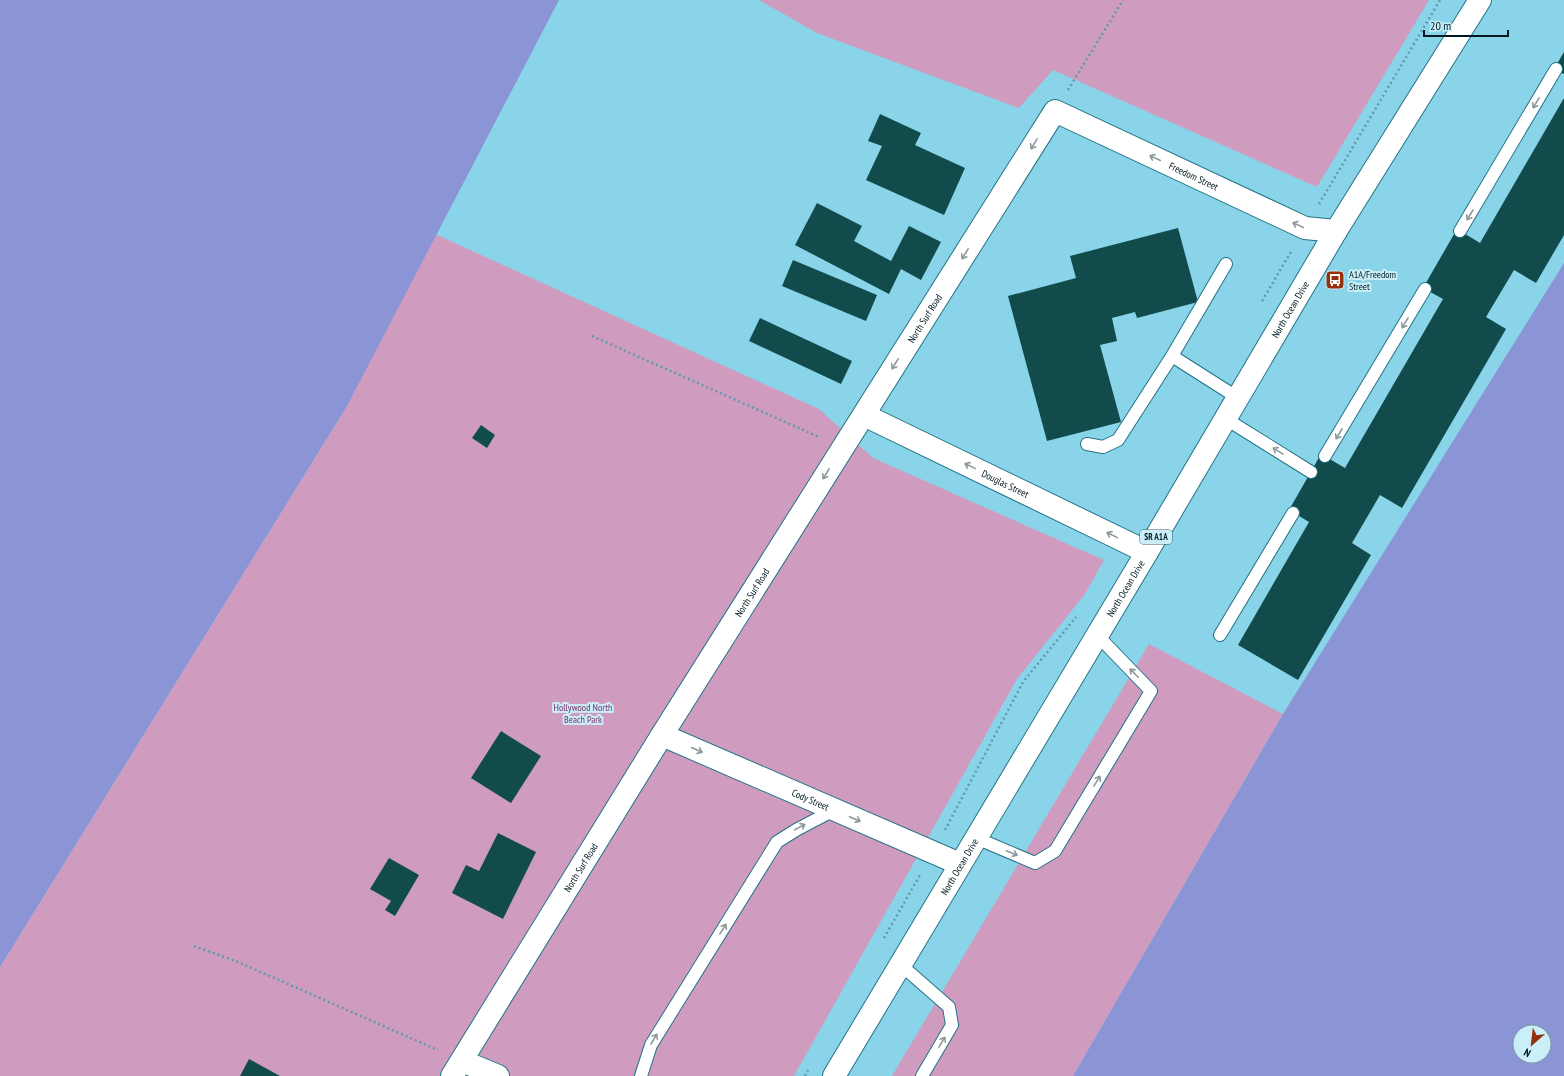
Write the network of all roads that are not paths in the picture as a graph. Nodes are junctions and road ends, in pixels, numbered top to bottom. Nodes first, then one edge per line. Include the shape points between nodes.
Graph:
1 (1480, 0) edge
2 (1556, 70) dead end
3 (1055, 111) joint
4 (1336, 231) junction
5 (1460, 231) dead end
6 (1226, 264) dead end
7 (1425, 289) dead end
8 (1172, 356) junction
9 (1238, 398) junction
10 (864, 415) junction
11 (1226, 419) junction
12 (1087, 444) dead end
13 (1326, 456) dead end
14 (1311, 472) dead end
15 (1294, 513) dead end
16 (1147, 552) junction
17 (1097, 635) junction
18 (1220, 635) dead end
19 (662, 735) junction
20 (834, 810) junction
21 (976, 838) junction
22 (960, 864) junction
23 (900, 965) junction
24 (457, 1068) edge
25 (498, 1076) edge
26 (641, 1076) edge
27 (834, 1076) edge
28 (922, 1076) edge

1 - 4 street, North Ocean Drive / SR A1A
2 -> 5 lane
4 -> 3 street, Freedom Street via 1305,228
3 -> 10 street, North Surf Road
4 - 9 street, North Ocean Drive / SR A1A
6 - 8 lane
7 -> 13 lane
8 - 9 lane
8 - 12 lane via 1118,440 1103,447
9 - 11 street, North Ocean Drive / SR A1A
16 -> 10 street, Douglas Street
10 -> 19 street, North Surf Road
14 -> 11 lane
11 - 16 street, North Ocean Drive / SR A1A
15 - 18 lane
16 - 17 street, North Ocean Drive / SR A1A
17 - 21 street, North Ocean Drive / SR A1A
21 -> 17 lane via 1035,863 1055,851 1151,691
19 -> 20 street, Cody Street
19 - 24 street, North Surf Road
20 -> 22 street, Cody Street
26 -> 20 lane via 651,1044 777,842
21 - 22 street, North Ocean Drive / SR A1A
22 - 23 street, North Ocean Drive / SR A1A
23 - 27 street, North Ocean Drive / SR A1A
28 -> 23 lane via 952,1025 949,1007
24 - 25 street

